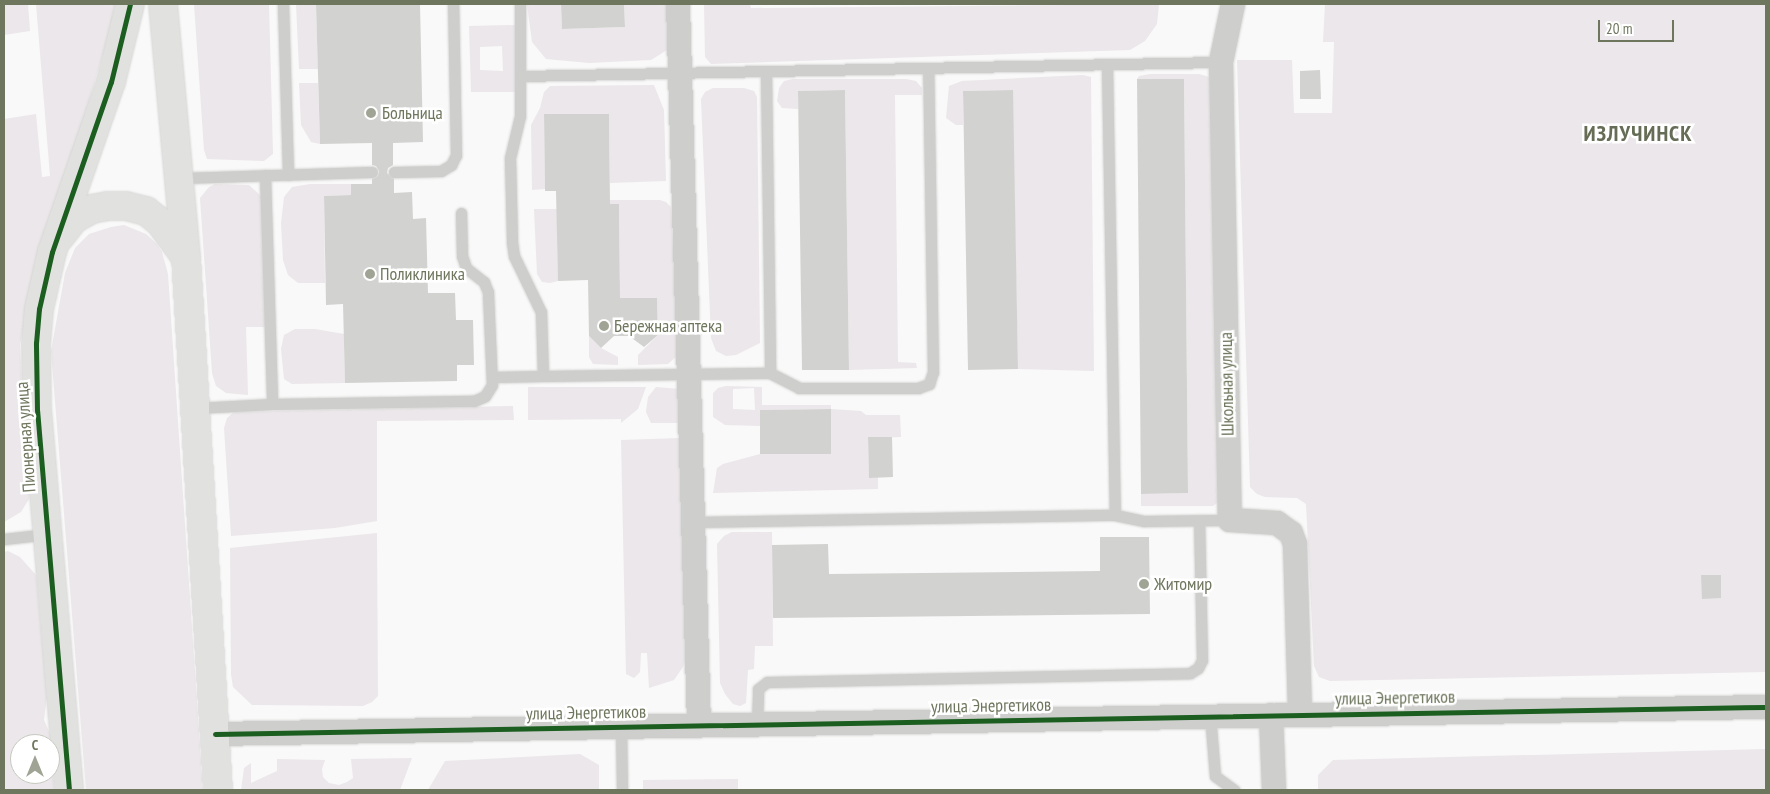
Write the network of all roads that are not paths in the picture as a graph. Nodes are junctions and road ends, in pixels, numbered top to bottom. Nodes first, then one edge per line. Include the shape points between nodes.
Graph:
1 (130, 4) edge
2 (164, 4) edge
3 (283, 4) edge
4 (453, 4) edge
5 (520, 4) edge
6 (678, 4) edge
7 (1233, 4) edge
8 (1221, 62) junction
9 (1107, 65) junction
10 (928, 70) junction
11 (766, 72) junction
12 (680, 74) junction
13 (521, 76) junction
14 (372, 172) dead end
15 (394, 172) dead end
16 (288, 175) junction
17 (265, 176) junction
18 (178, 178) junction
19 (461, 213) dead end
20 (52, 252) junction
21 (186, 257) junction
22 (691, 372) junction
23 (770, 372) junction
24 (543, 376) junction
25 (492, 377) junction
26 (272, 404) junction
27 (196, 408) junction
28 (1114, 515) junction
29 (1230, 520) junction
30 (694, 522) junction
31 (1199, 522) junction
32 (48, 534) junction
33 (4, 539) edge
34 (1766, 707) edge
35 (1300, 714) junction
36 (1271, 715) junction
37 (1210, 716) junction
38 (757, 724) junction
39 (699, 725) junction
40 (621, 726) junction
41 (215, 734) junction
42 (69, 790) edge
43 (218, 790) edge
44 (622, 790) edge
45 (1234, 790) edge
46 (1274, 790) edge

1 - 20 street, Пионерная улица via 111,82
2 - 18 street
3 - 16 lane
4 - 15 lane via 456,155 451,165 441,171
5 - 13 lane
6 - 12 street
7 - 8 street, Школьная улица
8 - 9 lane
8 - 29 street, Школьная улица
9 - 10 lane
9 - 28 lane
10 - 11 lane
10 - 23 lane via 933,372 930,384 918,388 799,388
11 - 12 lane
11 - 23 lane
12 - 13 lane
12 - 22 street
13 - 24 lane via 520,116 510,158 512,242 514,256 540,312
14 - 16 lane
16 - 17 lane
17 - 18 lane
17 - 26 lane
18 - 21 street
19 - 25 lane via 466,268 484,282 488,292
20 - 21 street via 74,219 92,208 126,206 146,212 159,221
20 - 32 street, Пионерная улица via 39,309 35,370
21 - 27 street
22 - 23 lane
22 - 24 lane
22 - 30 street
24 - 25 lane
25 - 26 lane via 492,385 485,396 474,401
26 - 27 lane
27 - 41 street
28 - 30 lane
28 - 31 lane via 1144,521
29 - 31 lane
29 - 35 street via 1276,524 1291,533 1295,544
30 - 39 street
31 - 38 lane via 1202,660 1190,674 767,682 758,689
32 - 33 lane
32 - 42 street, Пионерная улица
34 - 35 street, улица Энергетиков
35 - 36 street, улица Энергетиков
36 - 37 street, улица Энергетиков
36 - 46 street
37 - 38 street, улица Энергетиков
37 - 45 lane via 1214,776
38 - 39 street, улица Энергетиков
39 - 40 street, улица Энергетиков
40 - 41 street, улица Энергетиков
40 - 44 lane
41 - 43 street

